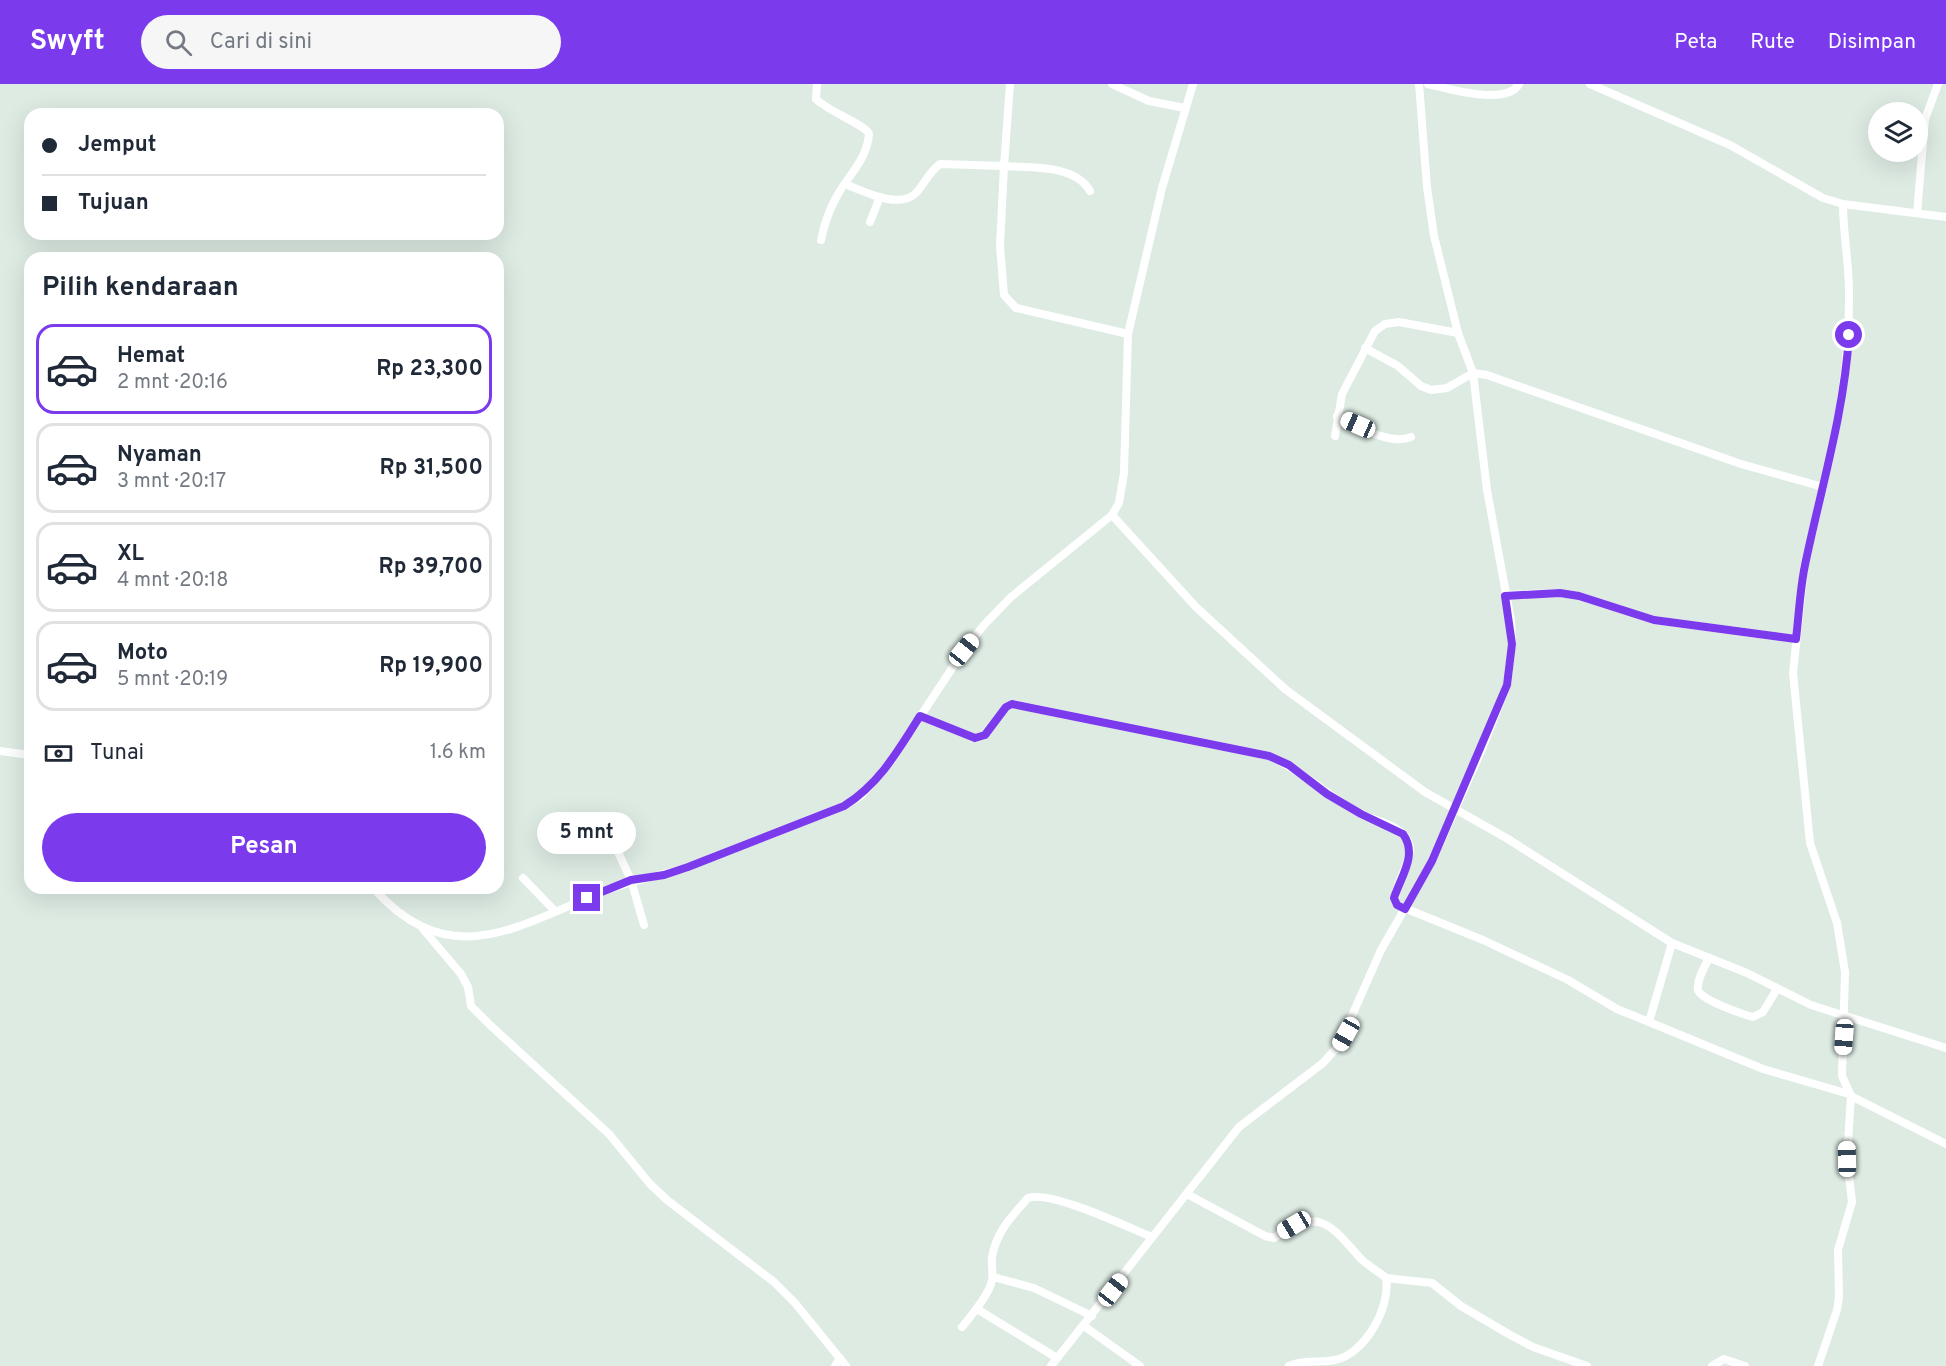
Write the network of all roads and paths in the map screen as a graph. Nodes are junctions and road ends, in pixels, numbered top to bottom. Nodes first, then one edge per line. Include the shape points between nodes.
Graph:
1 (817, 84) edge
2 (1010, 84) edge
3 (1112, 84) edge
4 (1193, 84) edge
5 (1419, 84) edge
6 (1428, 84) edge
7 (1519, 84) edge
8 (1590, 84) edge
9 (1938, 84) edge
10 (1185, 108) junction
11 (1004, 166) junction
12 (845, 184) junction
13 (1090, 191) dead end
14 (880, 197) junction
15 (1843, 204) junction
16 (1917, 213) junction
17 (1946, 218) edge
18 (870, 222) dead end
19 (820, 240) dead end
20 (1458, 333) junction
21 (1128, 334) junction
22 (1365, 348) junction
23 (1473, 372) junction
24 (1337, 416) junction
25 (1335, 436) dead end
26 (1411, 437) dead end
27 (1823, 487) junction
28 (1112, 515) junction
29 (1505, 596) junction
30 (1796, 639) junction
31 (920, 716) junction
32 (0, 751) edge
33 (24, 754) edge
34 (1454, 809) junction
35 (619, 836) dead end
36 (523, 878) dead end
37 (631, 880) junction
38 (379, 894) edge
39 (1405, 909) junction
40 (555, 911) junction
41 (644, 925) dead end
42 (423, 929) junction
43 (1671, 943) junction
44 (1709, 958) junction
45 (1777, 989) junction
46 (1845, 1016) junction
47 (1649, 1022) junction
48 (1946, 1048) edge
49 (1850, 1095) junction
50 (1946, 1144) edge
51 (1187, 1194) junction
52 (1152, 1238) junction
53 (993, 1277) junction
54 (1386, 1278) junction
55 (976, 1308) junction
56 (1092, 1316) junction
57 (1084, 1326) junction
58 (962, 1327) dead end
59 (840, 1358) junction
60 (1057, 1358) junction
61 (835, 1366) edge
62 (846, 1366) edge
63 (1051, 1366) edge
64 (1140, 1366) edge
65 (1289, 1366) edge
66 (1587, 1366) edge
67 (1712, 1366) edge
68 (1745, 1366) edge
69 (1818, 1366) edge

1 - 12 street via 816,99 823,106 863,126 869,134 864,157
2 - 11 street
3 - 10 street via 1149,101
4 - 10 street
5 - 20 street via 1434,236
6 - 7 street via 1504,95 1516,91
8 - 15 street via 1731,145 1814,194
9 - 16 street via 1925,119
10 - 21 street
11 - 13 street via 1073,174 1086,182
11 - 14 street via 940,164 910,197
11 - 21 street via 1000,246 1007,301 1016,308
12 - 14 street
12 - 19 street via 829,212
14 - 18 street
15 - 16 street
15 - 27 street via 1849,289 1846,377
16 - 17 street
20 - 22 street via 1393,322 1375,331
20 - 23 street
21 - 28 street via 1124,472 1119,503
22 - 23 street via 1431,390 1448,388
22 - 24 street via 1342,394
23 - 27 street via 1741,464
23 - 29 street
24 - 25 street
24 - 26 street via 1392,440
27 - 30 street via 1804,568
28 - 31 street via 1011,597 964,650
28 - 34 street via 1196,607 1286,689 1425,792
29 - 30 street via 1560,593 1654,620
29 - 34 street via 1512,644 1507,685
30 - 46 street via 1793,673 1806,810 1813,851 1837,923 1847,989
31 - 37 street via 876,782 844,806 688,867
31 - 39 street via 975,738 985,735 1012,704 1269,756 1289,765 1361,814 1403,834 1410,855 1394,898
32 - 33 street
34 - 39 street via 1432,861
34 - 43 street
35 - 37 street via 617,850
36 - 40 street
37 - 40 street
37 - 41 street
38 - 42 street
39 - 47 street via 1502,948
39 - 51 street via 1381,950 1339,1046 1239,1127
40 - 42 street via 497,935 450,935
42 - 59 street via 461,974 471,1006 609,1134 667,1200 774,1282
43 - 44 street
43 - 47 street
44 - 45 street
44 - 45 street via 1698,987 1704,996 1719,1004 1753,1017 1763,1012
45 - 46 street
46 - 48 street
46 - 49 street via 1842,1076
47 - 49 street via 1762,1069
49 - 50 street
49 - 69 street via 1847,1159 1852,1202 1836,1261 1837,1310
51 - 52 street
51 - 54 street via 1265,1236 1274,1238 1294,1225 1309,1222 1330,1226
52 - 53 street via 1065,1202 1031,1196 996,1240
52 - 56 street
53 - 55 street
53 - 56 street via 1034,1288
54 - 65 street via 1385,1306 1360,1344 1335,1360 1300,1361
54 - 66 street via 1432,1283 1461,1306 1512,1336
55 - 58 street
55 - 60 street
56 - 57 street
57 - 60 street
57 - 64 street
59 - 61 street
59 - 62 street
60 - 63 street
67 - 68 street via 1724,1359

